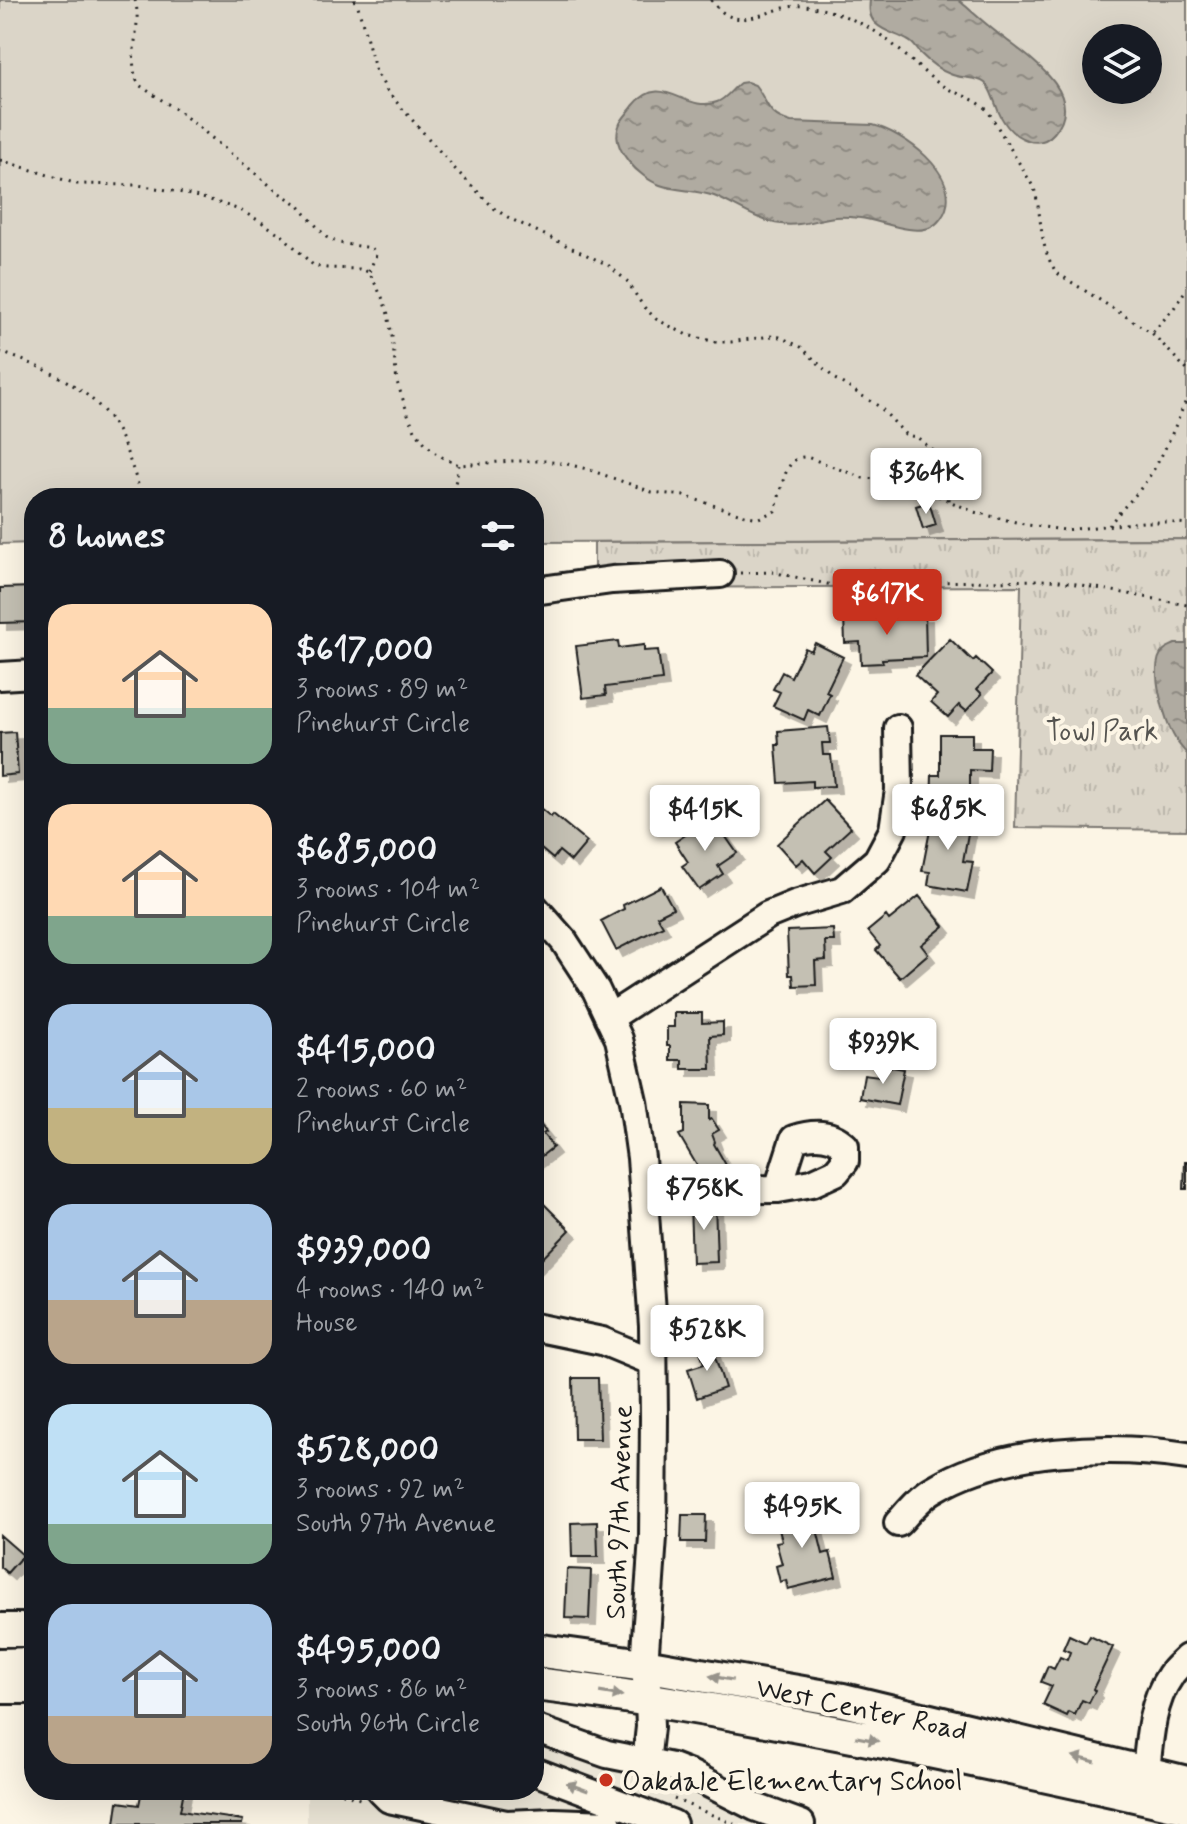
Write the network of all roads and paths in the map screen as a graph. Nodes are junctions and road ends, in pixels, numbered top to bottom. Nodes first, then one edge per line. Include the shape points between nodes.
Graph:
1 (135, 0) edge
2 (354, 0) edge
3 (711, 0) edge
4 (0, 160) edge
5 (369, 272) junction
6 (1187, 288) edge
7 (1152, 333) junction
8 (0, 352) edge
9 (1187, 370) edge
10 (1187, 398) edge
11 (459, 465) junction
12 (139, 488) edge
13 (454, 488) edge
14 (949, 501) junction
15 (1187, 524) edge
16 (1109, 526) junction
17 (720, 574) joint
18 (544, 590) edge
19 (1187, 605) edge
20 (24, 675) edge
21 (0, 676) edge
22 (898, 728) dead end
23 (544, 918) edge
24 (609, 1018) junction
25 (778, 1189) dead end
26 (643, 1190) junction
27 (544, 1329) edge
28 (653, 1362) junction
29 (1187, 1456) edge
30 (898, 1523) dead end
31 (0, 1630) edge
32 (24, 1630) edge
33 (544, 1651) edge
34 (1187, 1658) edge
35 (24, 1664) edge
36 (0, 1665) edge
37 (644, 1665) junction
38 (544, 1685) edge
39 (0, 1690) edge
40 (24, 1690) edge
41 (649, 1700) junction
42 (544, 1732) edge
43 (646, 1763) junction
44 (1146, 1773) junction
45 (544, 1774) edge
46 (1187, 1783) edge
47 (394, 1800) edge
48 (1187, 1807) edge
49 (673, 1811) edge
50 (608, 1824) edge
51 (734, 1824) edge
52 (801, 1824) edge

1 - 5 path via 134,68 139,85 297,204 326,237 372,248 376,255
2 - 14 path via 387,91 495,209 608,265 656,319 687,335 716,342 780,337 801,347 835,379 880,407 905,434 937,453 948,471
3 - 7 path via 725,16 737,19 795,6 842,16 880,35 944,86 982,104 1034,188 1044,251 1057,273
4 - 5 path via 77,184 138,185 210,200 263,223 314,266
5 - 11 path via 385,306 397,382 415,430 434,452
6 - 7 path
7 - 9 path
8 - 12 path via 38,365 100,407 119,433
10 - 16 path via 1154,470
11 - 13 path
11 - 14 path via 567,464 759,518 775,511 791,462 807,457 863,478 905,481
14 - 16 path via 1028,525 1065,530
15 - 16 path
17 - 18 street
17 - 19 path via 772,572 827,584 1060,581
20 - 21 street
22 - 24 street via 899,790 893,830 877,860 842,890 768,915
23 - 24 street, South 97th Avenue via 596,990
24 - 26 street, South 97th Avenue via 633,1101
25 - 26 street
26 - 28 street, South 97th Avenue
27 - 28 street via 602,1341
28 - 37 street, South 97th Avenue via 653,1537
29 - 30 street via 1088,1450 1019,1459 937,1487
31 - 32 main road
33 - 37 main road, West Center Road
34 - 44 street via 1161,1693
35 - 36 main road
37 - 41 street, South 97th Avenue
44 -> 37 main road, West Center Road via 843,1700
38 -> 41 main road, West Center Road
39 - 40 street
41 - 43 street, South 97th Avenue
41 -> 48 main road, West Center Road via 837,1733
42 - 43 street
43 - 52 street via 690,1774
44 - 46 main road, West Center Road
49 -> 45 street
47 - 50 street via 506,1824
49 - 51 path

